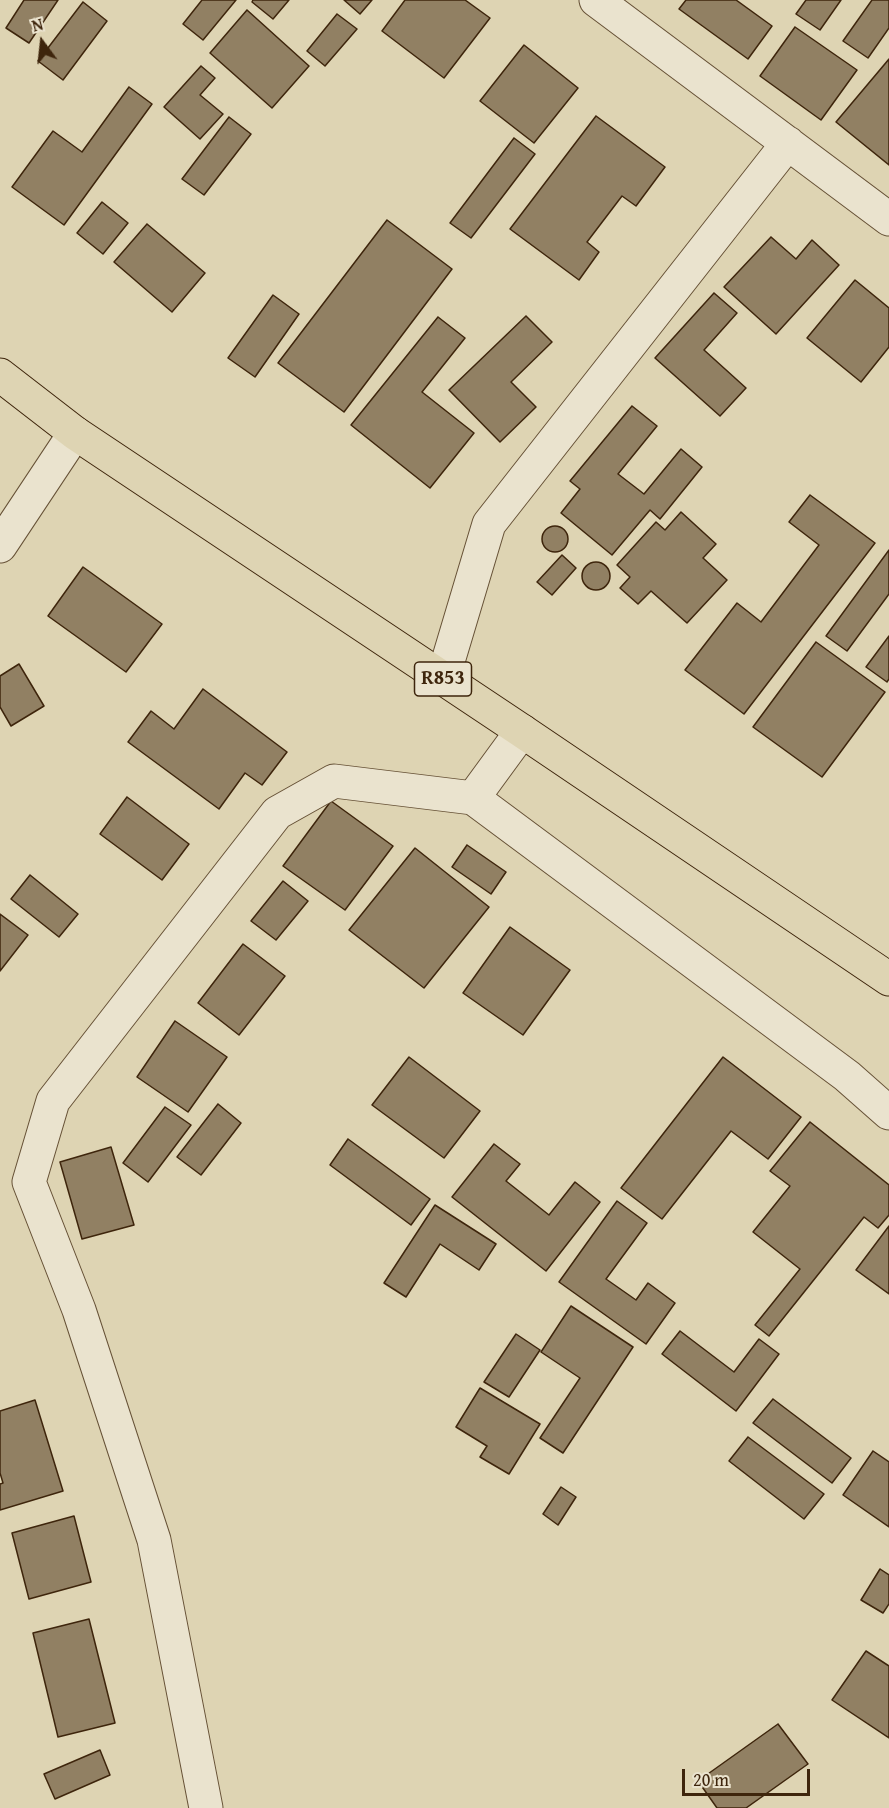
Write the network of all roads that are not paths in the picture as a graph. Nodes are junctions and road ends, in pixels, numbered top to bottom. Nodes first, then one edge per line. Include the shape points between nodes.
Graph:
1 (596, 0) edge
2 (788, 142) junction
3 (889, 219) edge
4 (0, 375) edge
5 (75, 433) junction
6 (0, 546) edge
7 (443, 678) junction
8 (522, 731) junction
9 (473, 798) junction
10 (889, 979) edge
11 (889, 1113) edge
12 (206, 1808) edge

1 - 2 street
2 - 3 street
2 - 7 street via 489,524
4 - 5 main road, R853
5 - 6 street
5 - 7 main road, R853
7 - 8 main road, R853
8 - 9 street
8 - 10 main road, R853
9 - 11 street via 847,1076
9 - 12 street via 334,781 277,813 53,1101 30,1182 79,1310 154,1540

